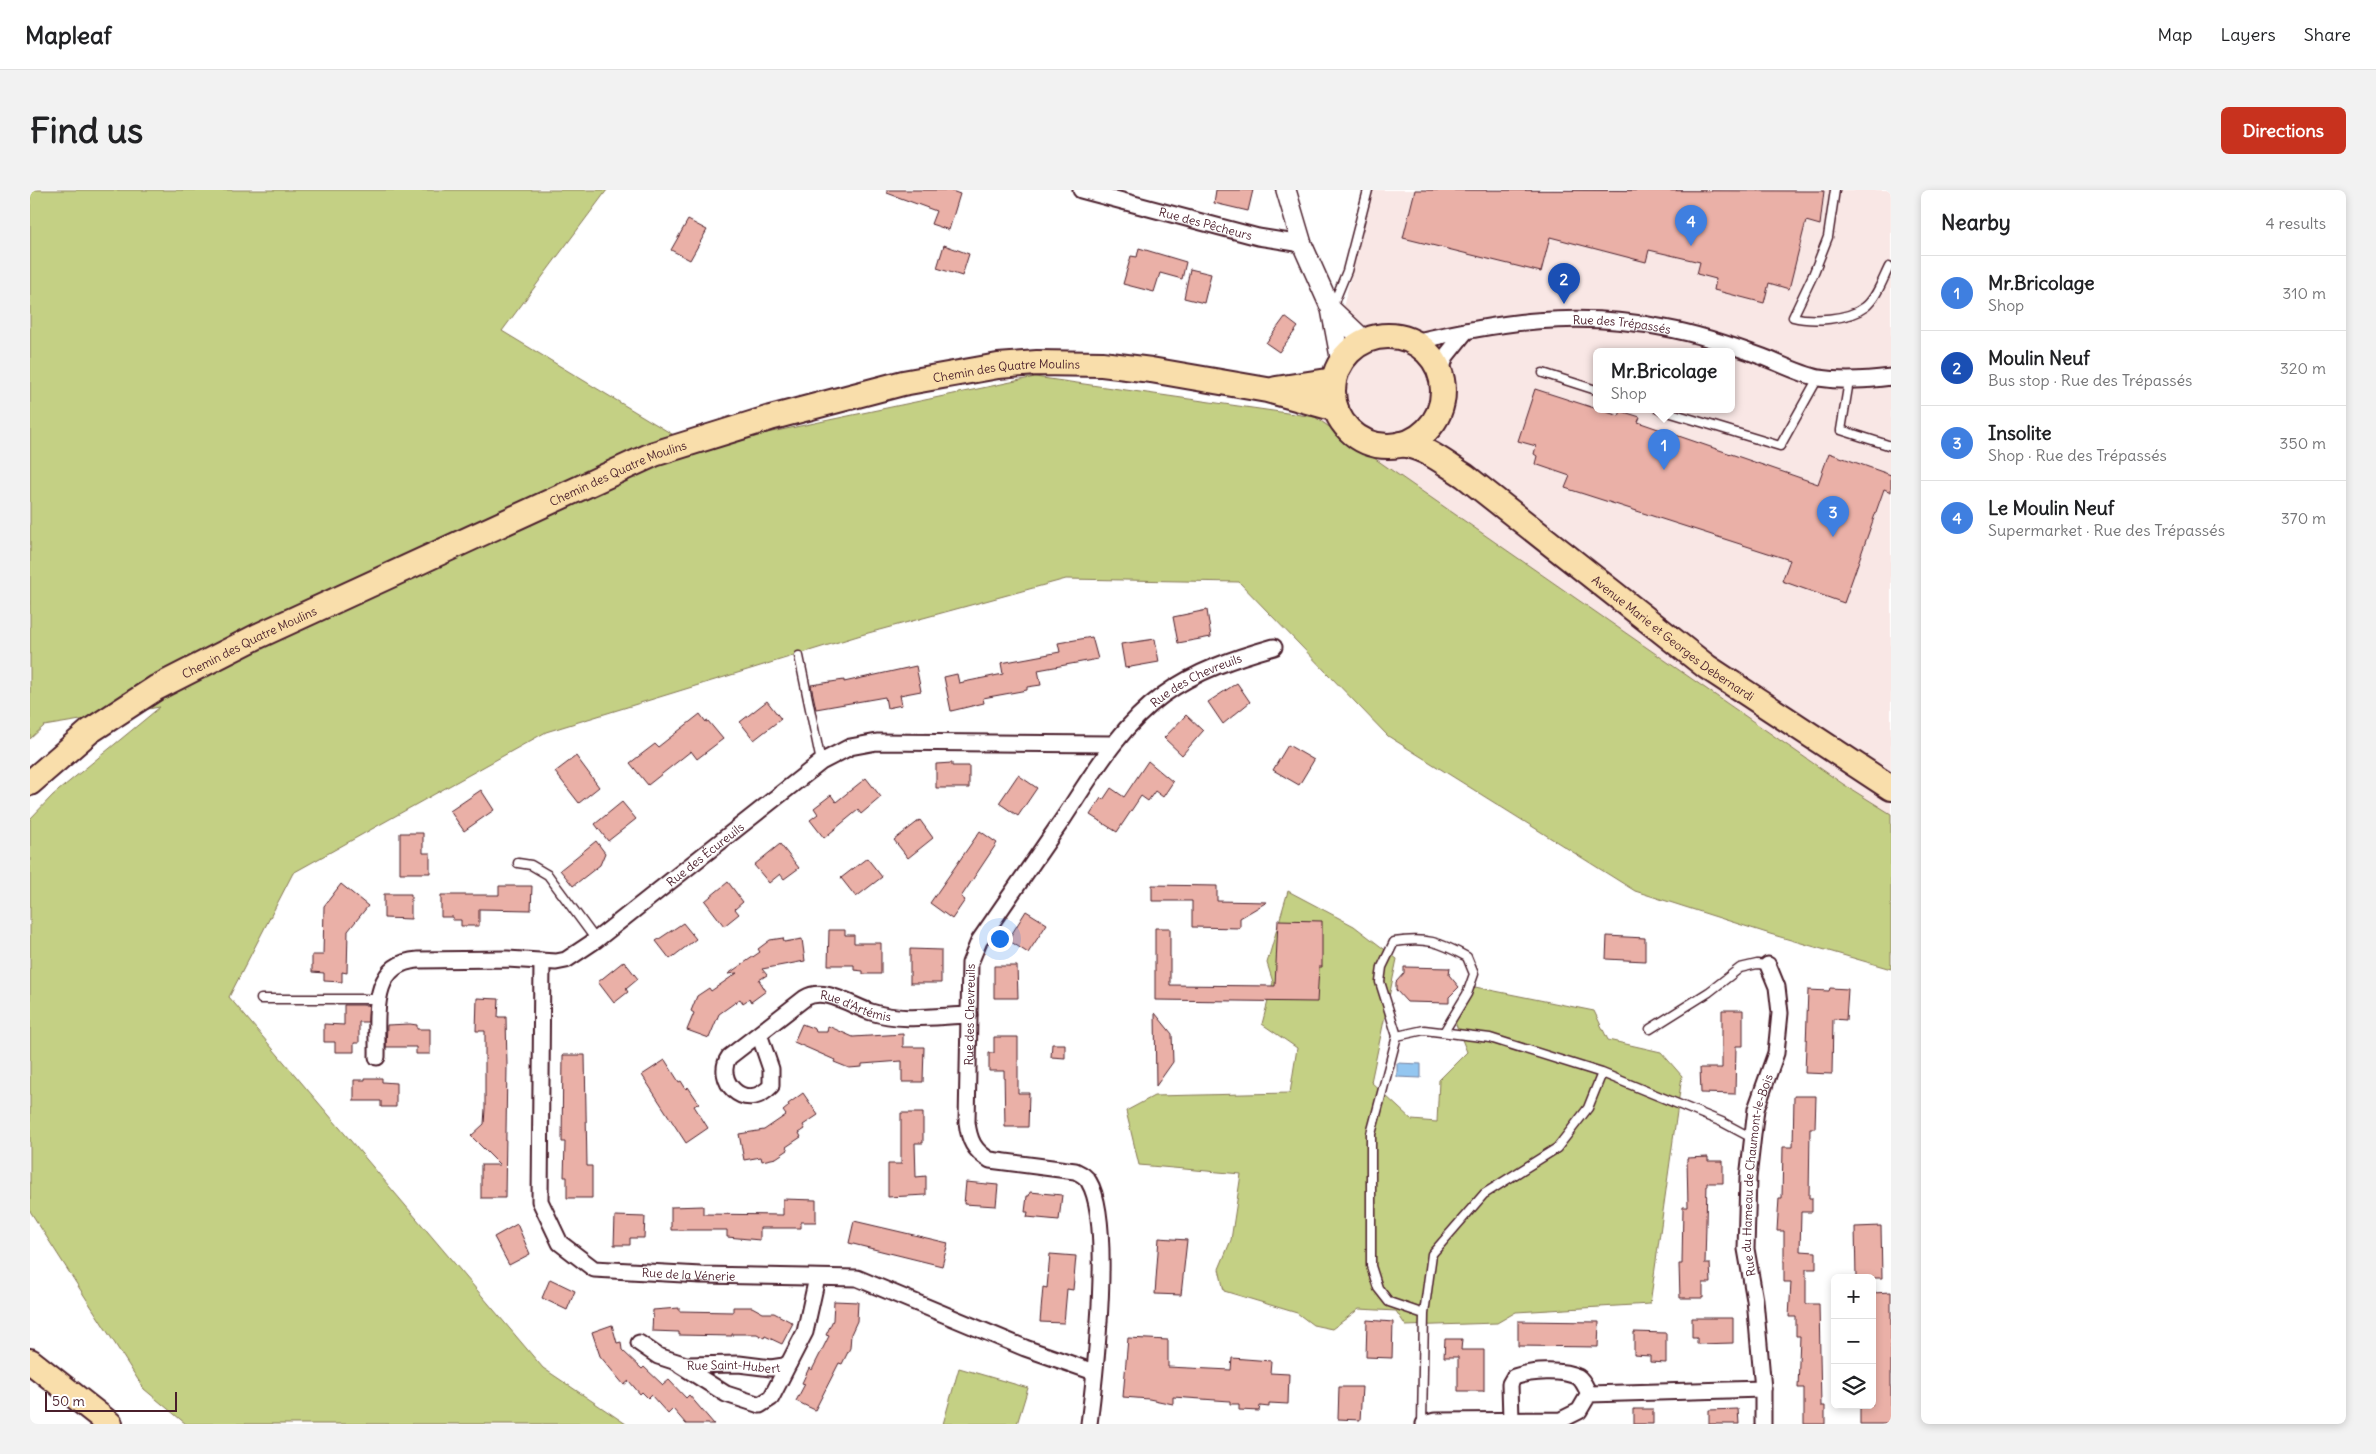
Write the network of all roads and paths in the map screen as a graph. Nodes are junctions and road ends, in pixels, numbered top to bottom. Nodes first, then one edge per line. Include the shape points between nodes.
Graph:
1 (1081, 190) edge
2 (1286, 190) edge
3 (1368, 190) edge
4 (1835, 190) edge
5 (1302, 244) junction
6 (1891, 258) edge
7 (1890, 269) edge
8 (1331, 309) junction
9 (1466, 331) junction
10 (1365, 341) junction
11 (1414, 342) junction
12 (1338, 371) junction
13 (1440, 373) junction
14 (1543, 373) dead end
15 (1891, 377) edge
16 (1818, 378) junction
17 (1849, 381) junction
18 (1593, 389) edge
19 (1267, 390) junction
20 (1336, 409) junction
21 (1671, 413) edge
22 (1436, 418) junction
23 (1401, 444) junction
24 (1891, 446) edge
25 (1465, 476) junction
26 (1274, 647) dead end
27 (799, 656) dead end
28 (1113, 744) junction
29 (821, 762) junction
30 (30, 783) edge
31 (1891, 788) edge
32 (518, 862) dead end
33 (596, 940) junction
34 (542, 961) junction
35 (1768, 965) joint
36 (261, 999) dead end
37 (378, 999) junction
38 (968, 1014) junction
39 (1650, 1029) dead end
40 (1444, 1032) junction
41 (759, 1034) dead end
42 (1397, 1036) junction
43 (377, 1057) dead end
44 (1602, 1073) junction
45 (1752, 1138) junction
46 (817, 1278) junction
47 (1424, 1314) junction
48 (639, 1343) dead end
49 (30, 1361) edge
50 (677, 1363) junction
51 (789, 1363) junction
52 (1094, 1372) junction
53 (1763, 1389) junction
54 (1590, 1394) junction
55 (1511, 1420) junction
56 (110, 1424) edge
57 (1089, 1424) edge
58 (1423, 1424) edge
59 (1763, 1424) edge

1 - 5 street, Rue des Pêcheurs via 1258,237
2 - 5 street
3 - 8 lane via 1347,272
4 - 7 lane via 1828,236 1793,317 1806,320 1834,318 1865,307
5 - 8 street
6 - 7 lane
8 - 10 street
8 - 12 street
9 - 11 street, Rue des Trépassés
9 - 13 street via 1446,356
9 - 16 street, Rue des Trépassés via 1522,321 1585,319 1636,324 1665,328 1739,348
10 - 11 main road via 1381,336 1398,336
10 - 12 main road via 1351,350
11 - 13 main road via 1434,360
12 - 19 main road, Chemin des Quatre Moulins
12 - 20 main road via 1333,393
13 - 22 main road via 1442,404
14 - 18 lane
15 - 17 street, Rue des Trépassés
16 - 17 street, Rue des Trépassés
16 - 21 lane via 1780,446
17 - 24 lane via 1841,430
19 - 20 main road, Chemin des Quatre Moulins
19 - 30 main road, Chemin des Quatre Moulins via 1102,364 998,366 858,394 654,454 267,632 156,688 90,731
20 - 23 main road via 1344,424 1369,443
22 - 23 main road via 1415,439
22 - 25 main road, Avenue Marie et Georges Debernardi via 1446,449
23 - 25 main road, Avenue Marie et Georges Debernardi via 1416,446
25 - 31 main road, Avenue Marie et Georges Debernardi via 1707,667
26 - 28 street, Rue des Chevreuils via 1209,668 1183,683 1145,709
27 - 29 lane
28 - 29 street, Rue des Écureuils via 877,742 850,746
28 - 38 street, Rue des Chevreuils via 979,940 970,963
29 - 33 street, Rue des Écureuils
32 - 33 lane via 532,865 548,875
33 - 34 street, Rue des Écureuils via 566,960
34 - 37 street, Rue des Écureuils via 406,961 388,973
34 - 46 street, Rue de la Vénerie via 540,1201 560,1243 594,1269
35 - 39 lane via 1740,968
35 - 45 street, Rue du Hameau de Chaumont-le-Bois via 1777,987 1780,1013 1776,1053 1756,1109
36 - 37 lane
37 - 43 street, Rue des Écureuils
38 - 41 street, Rue d'Artémis via 893,1017 817,994 805,998
38 - 52 street, Rue des Chevreuils via 967,1122 968,1136 974,1147 981,1156 990,1160 1075,1171 1084,1176 1094,1193 1101,1267
40 - 42 lane via 1424,1030
40 - 42 lane via 1467,994 1474,974 1468,957 1440,943 1411,940 1394,942 1382,966 1380,982
40 - 44 lane via 1490,1038
42 - 47 lane via 1371,1134 1371,1266 1378,1288 1389,1302
44 - 45 lane via 1722,1122
44 - 47 lane via 1588,1108 1557,1148 1484,1194 1432,1254
45 - 53 street, Rue du Hameau de Chaumont-le-Bois via 1746,1249
46 - 51 street, Rue Saint-Hubert via 805,1332
46 - 52 street, Rue de la Vénerie via 857,1278 1025,1348
47 - 58 lane
48 - 50 street, Rue Saint-Hubert via 658,1356
49 - 56 main road
50 - 51 street, Rue Saint-Hubert via 778,1368
50 - 51 street, Rue Saint-Hubert via 726,1394 760,1405 771,1398
52 - 57 street, Rue des Chevreuils
53 - 54 street
53 - 59 street, Rue du Hameau de Chaumont-le-Bois
54 - 55 street via 1580,1411 1560,1420
54 - 55 street via 1580,1378 1564,1372 1514,1376 1510,1384
55 - 58 street via 1435,1420

